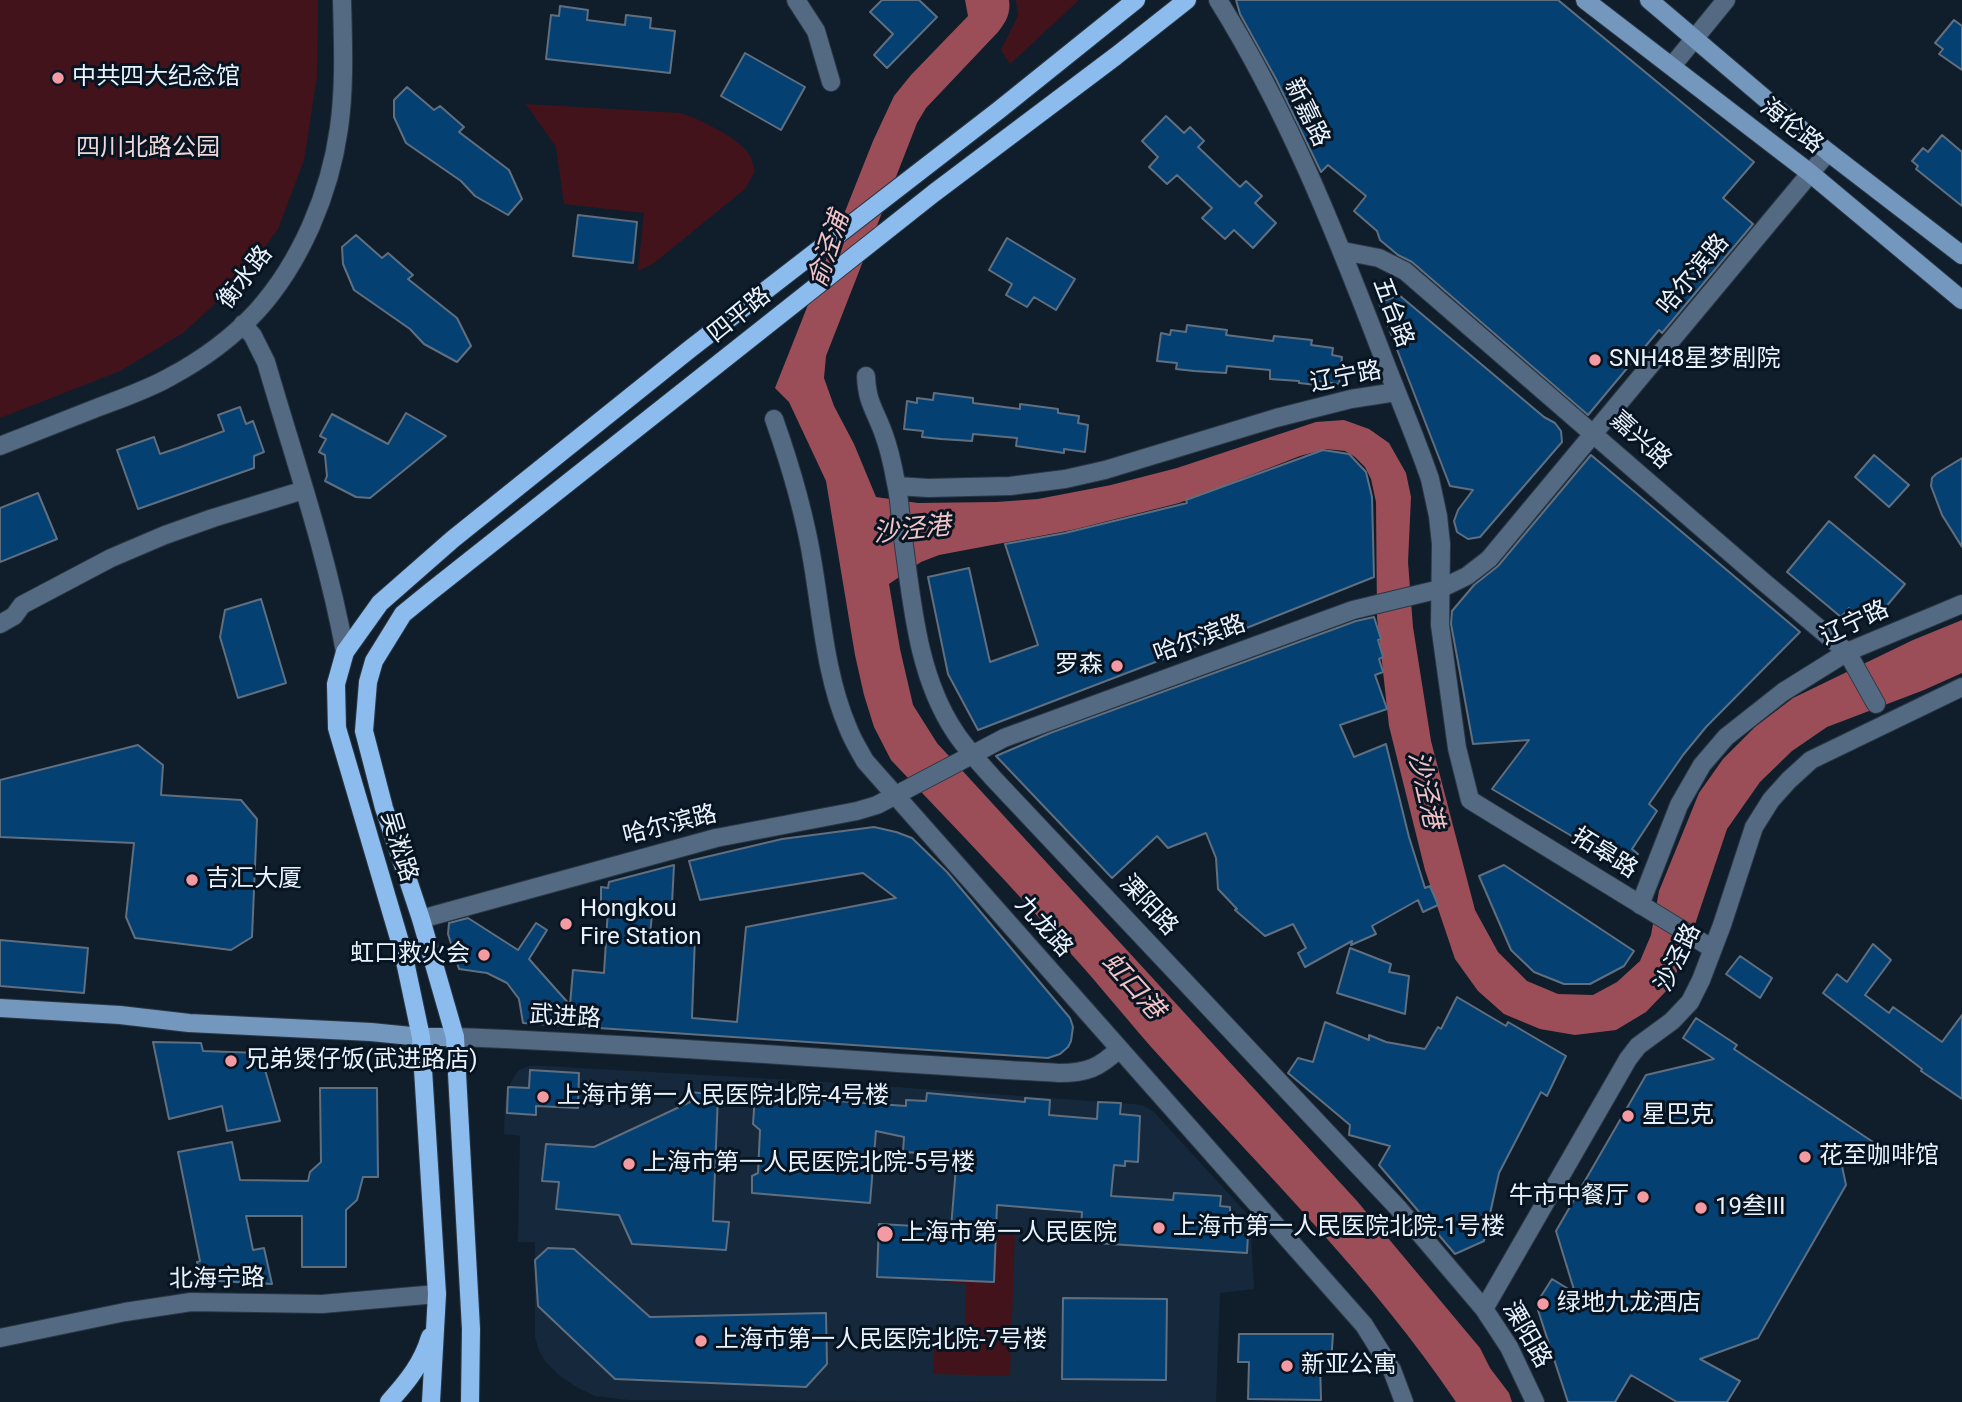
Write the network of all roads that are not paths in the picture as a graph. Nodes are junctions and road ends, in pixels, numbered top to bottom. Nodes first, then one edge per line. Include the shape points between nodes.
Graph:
1 (341, 0) edge
2 (796, 0) edge
3 (1136, 0) edge
4 (1187, 0) edge
5 (1217, 0) edge
6 (1585, 0) edge
7 (1649, 0) edge
8 (1726, 0) edge
9 (1696, 38) junction
10 (1672, 66) junction
11 (831, 82) dead end
12 (1828, 152) junction
13 (1810, 173) junction
14 (1342, 251) junction
15 (1962, 255) edge
16 (1962, 300) edge
17 (243, 324) junction
18 (866, 376) dead end
19 (1396, 392) junction
20 (774, 419) dead end
21 (1594, 433) junction
22 (0, 446) edge
23 (304, 490) junction
24 (897, 493) junction
25 (1440, 589) junction
26 (1962, 604) edge
27 (0, 624) edge
28 (345, 652) junction
29 (1850, 659) junction
30 (374, 661) joint
31 (1962, 687) edge
32 (1876, 704) dead end
33 (965, 757) junction
34 (895, 797) junction
35 (1469, 800) joint
36 (1640, 905) junction
37 (421, 919) junction
38 (1705, 945) junction
39 (0, 1008) edge
40 (421, 1037) junction
41 (455, 1037) junction
42 (1119, 1049) junction
43 (437, 1294) junction
44 (1484, 1309) junction
45 (437, 1314) junction
46 (0, 1338) edge
47 (389, 1402) edge
48 (431, 1402) edge
49 (470, 1402) edge
50 (1404, 1402) edge
51 (1535, 1402) edge

1 - 17 street, 衡水路 via 343,86 332,164 307,233 289,266
2 - 11 street via 816,31
3 - 28 main road, 四平路 via 453,540 380,603
4 - 30 main road, 四平路 via 934,193 403,614
5 - 14 street, 新嘉路 via 1272,99
6 - 10 main road, 海伦路
7 - 9 main road, 海伦路
8 - 9 street
9 - 10 street
9 - 12 main road, 海伦路
10 - 13 main road, 海伦路
12 - 13 street, 哈尔滨路
12 - 15 main road, 海伦路
13 - 16 main road, 海伦路
13 - 21 street, 哈尔滨路
14 - 19 street, 五台路
14 - 21 street, 嘉兴路 via 1379,258 1405,271
17 - 22 street, 衡水路 via 167,379
17 - 23 street, 吴淞路 via 266,362
18 - 24 street, 溧阳路
19 - 24 street, 辽宁路 via 1289,415 1065,479
19 - 25 street, 辽宁路 via 1434,496 1441,544
20 - 34 street, 九龙路 via 803,511 838,701 865,761
21 - 25 street, 哈尔滨路 via 1489,559 1468,576
21 - 29 street, 嘉兴路
23 - 27 street via 130,549 22,605
23 - 28 street, 吴淞路
24 - 33 street, 溧阳路 via 924,661
25 - 33 street, 哈尔滨路 via 1353,610 1004,738
25 - 35 street, 辽宁路 via 1446,671
26 - 29 street, 辽宁路
28 - 40 main road, 吴淞路 via 336,684 337,728 401,942
29 - 32 street, 嘉兴路
29 - 36 street, 辽宁路 via 1761,708 1714,750 1679,805
30 - 37 main road, 吴淞路 via 364,730
31 - 38 street, 沙泾路 via 1811,760 1789,780 1754,827
33 - 34 street, 哈尔滨路
33 - 44 street, 溧阳路 via 1399,1209
34 - 37 street, 哈尔滨路 via 857,811 716,838
34 - 42 street, 九龙路
35 - 36 street, 拓皋路
36 - 38 street, 拓皋路
37 - 41 main road, 吴淞路
38 - 44 street, 沙泾路 via 1701,980 1690,1002 1628,1059
39 - 40 main road, 武进路
40 - 41 main road, 武进路
40 - 43 main road, 吴淞路
41 - 42 street, 武进路 via 1059,1073 1090,1070
41 - 49 main road, 吴淞路 via 469,1276
42 - 50 street, 九龙路 via 1364,1325 1392,1370
43 - 45 main road, 吴淞路
43 - 46 street, 北海宁路 via 322,1304 191,1302
44 - 51 street, 溧阳路 via 1509,1347
45 - 47 main road via 413,1376
45 - 48 main road, 吴淞路

